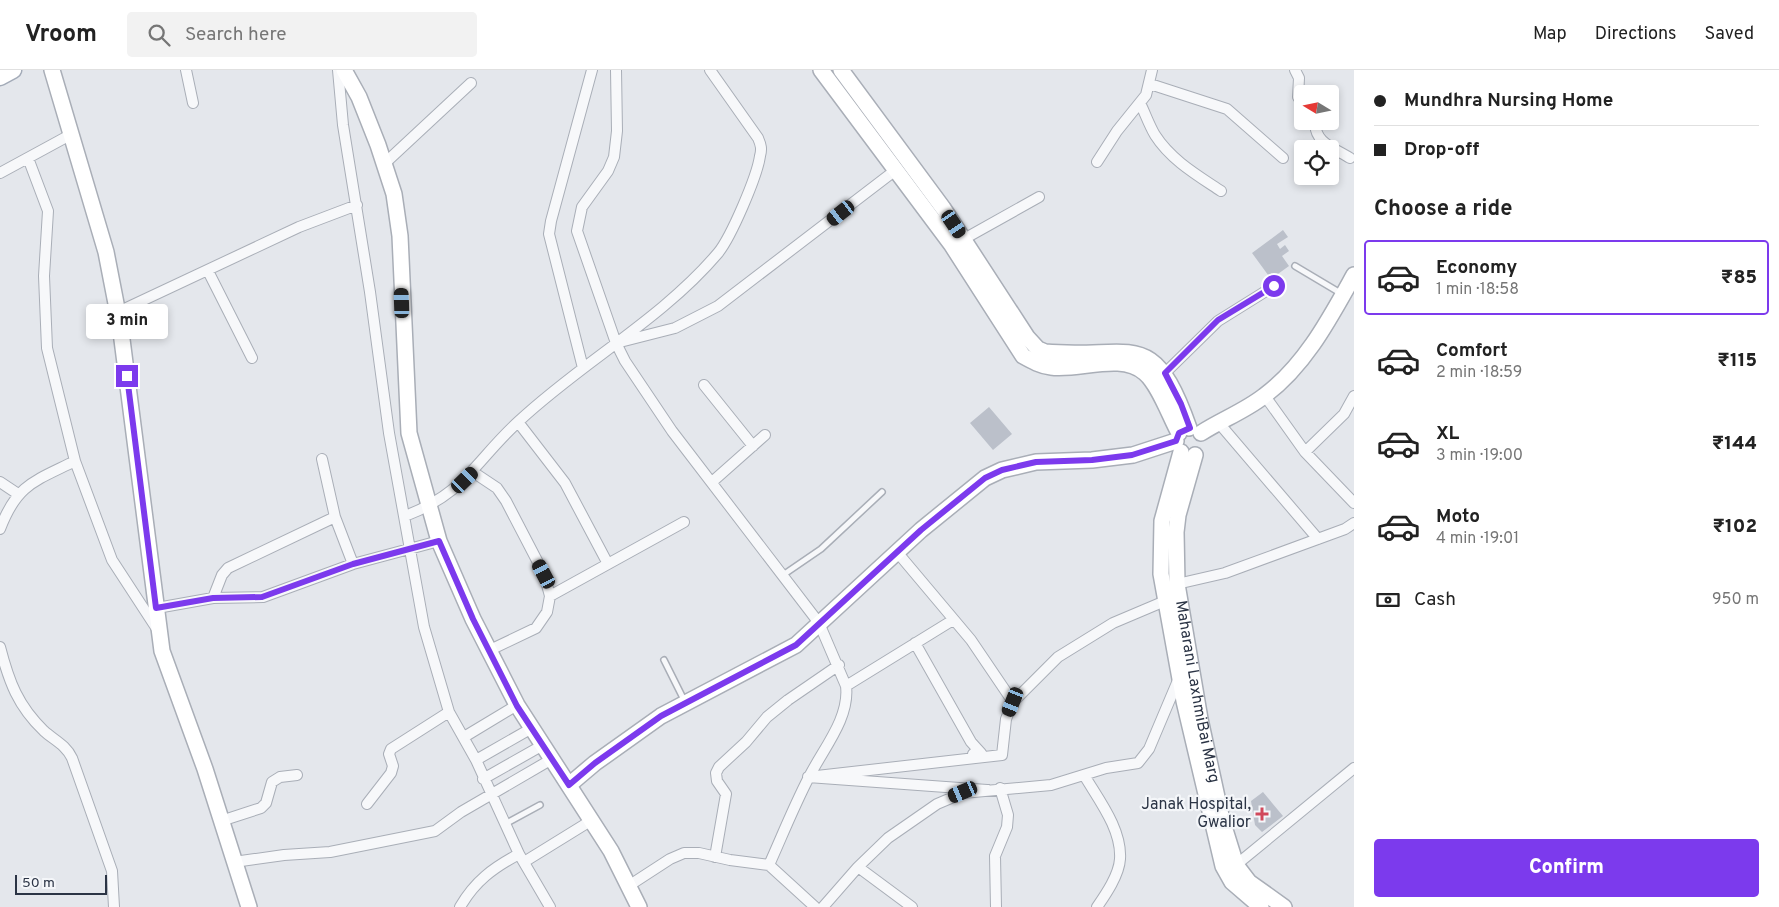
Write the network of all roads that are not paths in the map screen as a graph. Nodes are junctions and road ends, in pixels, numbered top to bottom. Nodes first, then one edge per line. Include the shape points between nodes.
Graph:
1 (13, 70) edge
2 (52, 70) edge
3 (186, 70) edge
4 (338, 70) edge
5 (344, 70) edge
6 (592, 70) edge
7 (616, 70) edge
8 (710, 70) edge
9 (821, 70) edge
10 (1152, 70) edge
11 (1295, 70) edge
12 (845, 72) edge
13 (0, 77) edge
14 (471, 84) dead end
15 (1150, 84) junction
16 (1299, 85) edge
17 (193, 103) dead end
18 (1140, 103) junction
19 (1316, 130) edge
20 (70, 135) junction
21 (28, 158) junction
22 (1283, 158) dead end
23 (1350, 158) dead end
24 (1097, 162) dead end
25 (384, 164) junction
26 (897, 169) junction
27 (0, 172) edge
28 (1221, 191) dead end
29 (1038, 198) dead end
30 (357, 205) junction
31 (964, 240) junction
32 (1295, 266) dead end
33 (208, 271) junction
34 (1354, 275) edge
35 (1274, 286) dead end
36 (1343, 295) junction
37 (118, 312) junction
38 (616, 343) junction
39 (252, 358) dead end
40 (583, 368) junction
41 (1165, 373) junction
42 (704, 385) dead end
43 (1265, 396) junction
44 (1354, 396) edge
45 (518, 422) junction
46 (1218, 422) junction
47 (765, 435) dead end
48 (1187, 440) junction
49 (753, 446) junction
50 (1305, 452) junction
51 (322, 459) dead end
52 (75, 461) junction
53 (474, 472) junction
54 (0, 482) edge
55 (712, 482) junction
56 (882, 492) dead end
57 (18, 494) junction
58 (1354, 503) edge
59 (429, 507) junction
60 (405, 516) junction
61 (336, 517) junction
62 (684, 522) dead end
63 (1354, 524) edge
64 (0, 529) edge
65 (1318, 539) junction
66 (439, 541) junction
67 (408, 548) junction
68 (897, 552) junction
69 (353, 564) junction
70 (608, 564) junction
71 (783, 575) junction
72 (1177, 584) junction
73 (550, 596) junction
74 (213, 598) junction
75 (1165, 601) junction
76 (156, 608) junction
77 (954, 620) junction
78 (819, 623) junction
79 (158, 630) junction
80 (915, 643) junction
81 (0, 647) edge
82 (490, 650) junction
83 (664, 660) dead end
84 (839, 666) junction
85 (1179, 678) junction
86 (846, 686) junction
87 (1013, 702) junction
88 (686, 704) junction
89 (517, 706) junction
90 (449, 712) junction
91 (532, 728) junction
92 (464, 737) junction
93 (543, 745) junction
94 (552, 759) junction
95 (476, 760) junction
96 (1354, 768) edge
97 (297, 775) dead end
98 (1084, 775) junction
99 (808, 777) junction
100 (483, 779) junction
101 (569, 785) junction
102 (1000, 788) junction
103 (987, 790) junction
104 (490, 794) junction
105 (367, 804) dead end
106 (540, 804) dead end
107 (592, 820) junction
108 (221, 821) junction
109 (504, 824) junction
110 (715, 857) junction
111 (522, 858) junction
112 (234, 862) junction
113 (769, 865) junction
114 (1236, 865) junction
115 (858, 867) junction
116 (630, 886) junction
117 (1099, 906) edge
118 (114, 907) edge
119 (249, 907) edge
120 (460, 907) edge
121 (550, 907) edge
122 (640, 907) edge
123 (814, 907) edge
124 (823, 907) edge
125 (912, 907) edge
126 (996, 907) edge
127 (1261, 907) edge
128 (1284, 907) edge

1 - 13 main road
2 - 20 street
3 - 17 street
4 - 30 street via 343,125
5 - 25 street via 359,97
6 - 40 street via 550,234
7 - 38 street via 614,157 582,207 577,231
8 - 38 street via 758,138 761,147 758,166 719,252 680,292
9 - 26 street
10 - 15 street
11 - 16 street
12 - 31 street
14 - 25 street
15 - 18 street
15 - 22 street via 1227,109
18 - 24 street
18 - 28 street via 1155,135 1170,153
19 - 23 street via 1320,140
20 - 21 street
20 - 37 street via 106,252
21 - 27 street
21 - 52 street via 48,211 44,276 48,348
25 - 59 street via 394,194 400,236 409,433
26 - 38 street via 718,306 675,328
26 - 48 street via 1023,356 1052,368 1108,364 1140,369 1151,380
29 - 31 street
30 - 33 street via 299,227
30 - 60 street via 389,433
31 - 41 street via 1026,337 1038,349 1056,353 1124,351 1149,358
32 - 36 lane
33 - 37 street
33 - 39 street
34 - 36 street
35 - 41 street via 1218,320
36 - 43 street via 1310,350
37 - 76 street
38 - 40 street
38 - 55 street via 672,431
40 - 45 street
41 - 48 street via 1181,404
42 - 49 street
43 - 46 street
43 - 50 street
44 - 50 street via 1344,414
45 - 53 street
45 - 70 street via 565,483
46 - 48 street
46 - 65 street
47 - 49 street
48 - 68 street via 1132,455 1036,462 1002,470 962,495
48 - 72 street, Maharani LaxhmiBai Marg via 1176,532
48 - 75 street via 1161,532
49 - 55 street
50 - 58 street
51 - 61 street
52 - 57 street via 27,485
52 - 79 street via 112,560
53 - 59 street
53 - 73 street via 497,488 506,501 544,574
54 - 57 street
55 - 71 street
56 - 71 lane via 821,549
57 - 64 street
59 - 60 street
59 - 66 street
60 - 67 street
61 - 69 street
61 - 74 street via 228,568
62 - 70 street
63 - 65 street
65 - 72 street via 1225,573
66 - 67 street
66 - 82 street
67 - 69 street
67 - 90 street via 424,627
68 - 77 street
68 - 78 street
69 - 74 street via 262,597
70 - 73 street
71 - 78 street
72 - 114 street, Maharani LaxhmiBai Marg via 1200,719 1222,820
73 - 82 street via 547,612 536,628
74 - 76 street
75 - 85 street
75 - 87 street via 1113,623 1058,657
76 - 79 street
77 - 80 street
77 - 87 street
78 - 84 street
78 - 88 street via 789,649
79 - 108 street via 162,651
80 - 86 street
80 - 99 street via 971,742 981,753
81 - 118 street via 23,709 63,745 72,758 112,871
82 - 89 street
83 - 88 lane
84 - 86 street
84 - 110 street via 767,717 719,767 717,781 726,794
85 - 98 street via 1144,758 1131,765
85 - 127 street via 1223,866 1232,882
86 - 99 street via 844,709
87 - 99 street via 1006,719 1002,755
88 - 101 street via 633,735
89 - 91 street
89 - 92 street
90 - 92 street
90 - 105 street via 391,749 391,773
91 - 93 street
91 - 95 street
92 - 95 street
93 - 94 street
93 - 100 street
94 - 101 street
94 - 104 street
95 - 100 street
96 - 114 street
97 - 108 street via 280,777 272,782 266,803 261,808
98 - 102 street via 1051,785
98 - 117 street via 1112,822 1120,859 1114,879
99 - 103 street
99 - 113 street
100 - 104 street
101 - 107 street
102 - 103 street
102 - 126 street via 1008,827 995,856
103 - 115 street via 963,792 937,804 888,838
104 - 109 street
104 - 112 street via 435,831 330,852
106 - 109 lane
107 - 111 street
107 - 116 street
108 - 112 street
109 - 111 street
110 - 113 street
110 - 116 street via 684,853
111 - 120 street via 495,867 479,879
111 - 121 street
112 - 119 street
113 - 123 street
114 - 128 street, Maharani LaxhmiBai Marg via 1249,882
115 - 124 street
115 - 125 street
116 - 122 street

